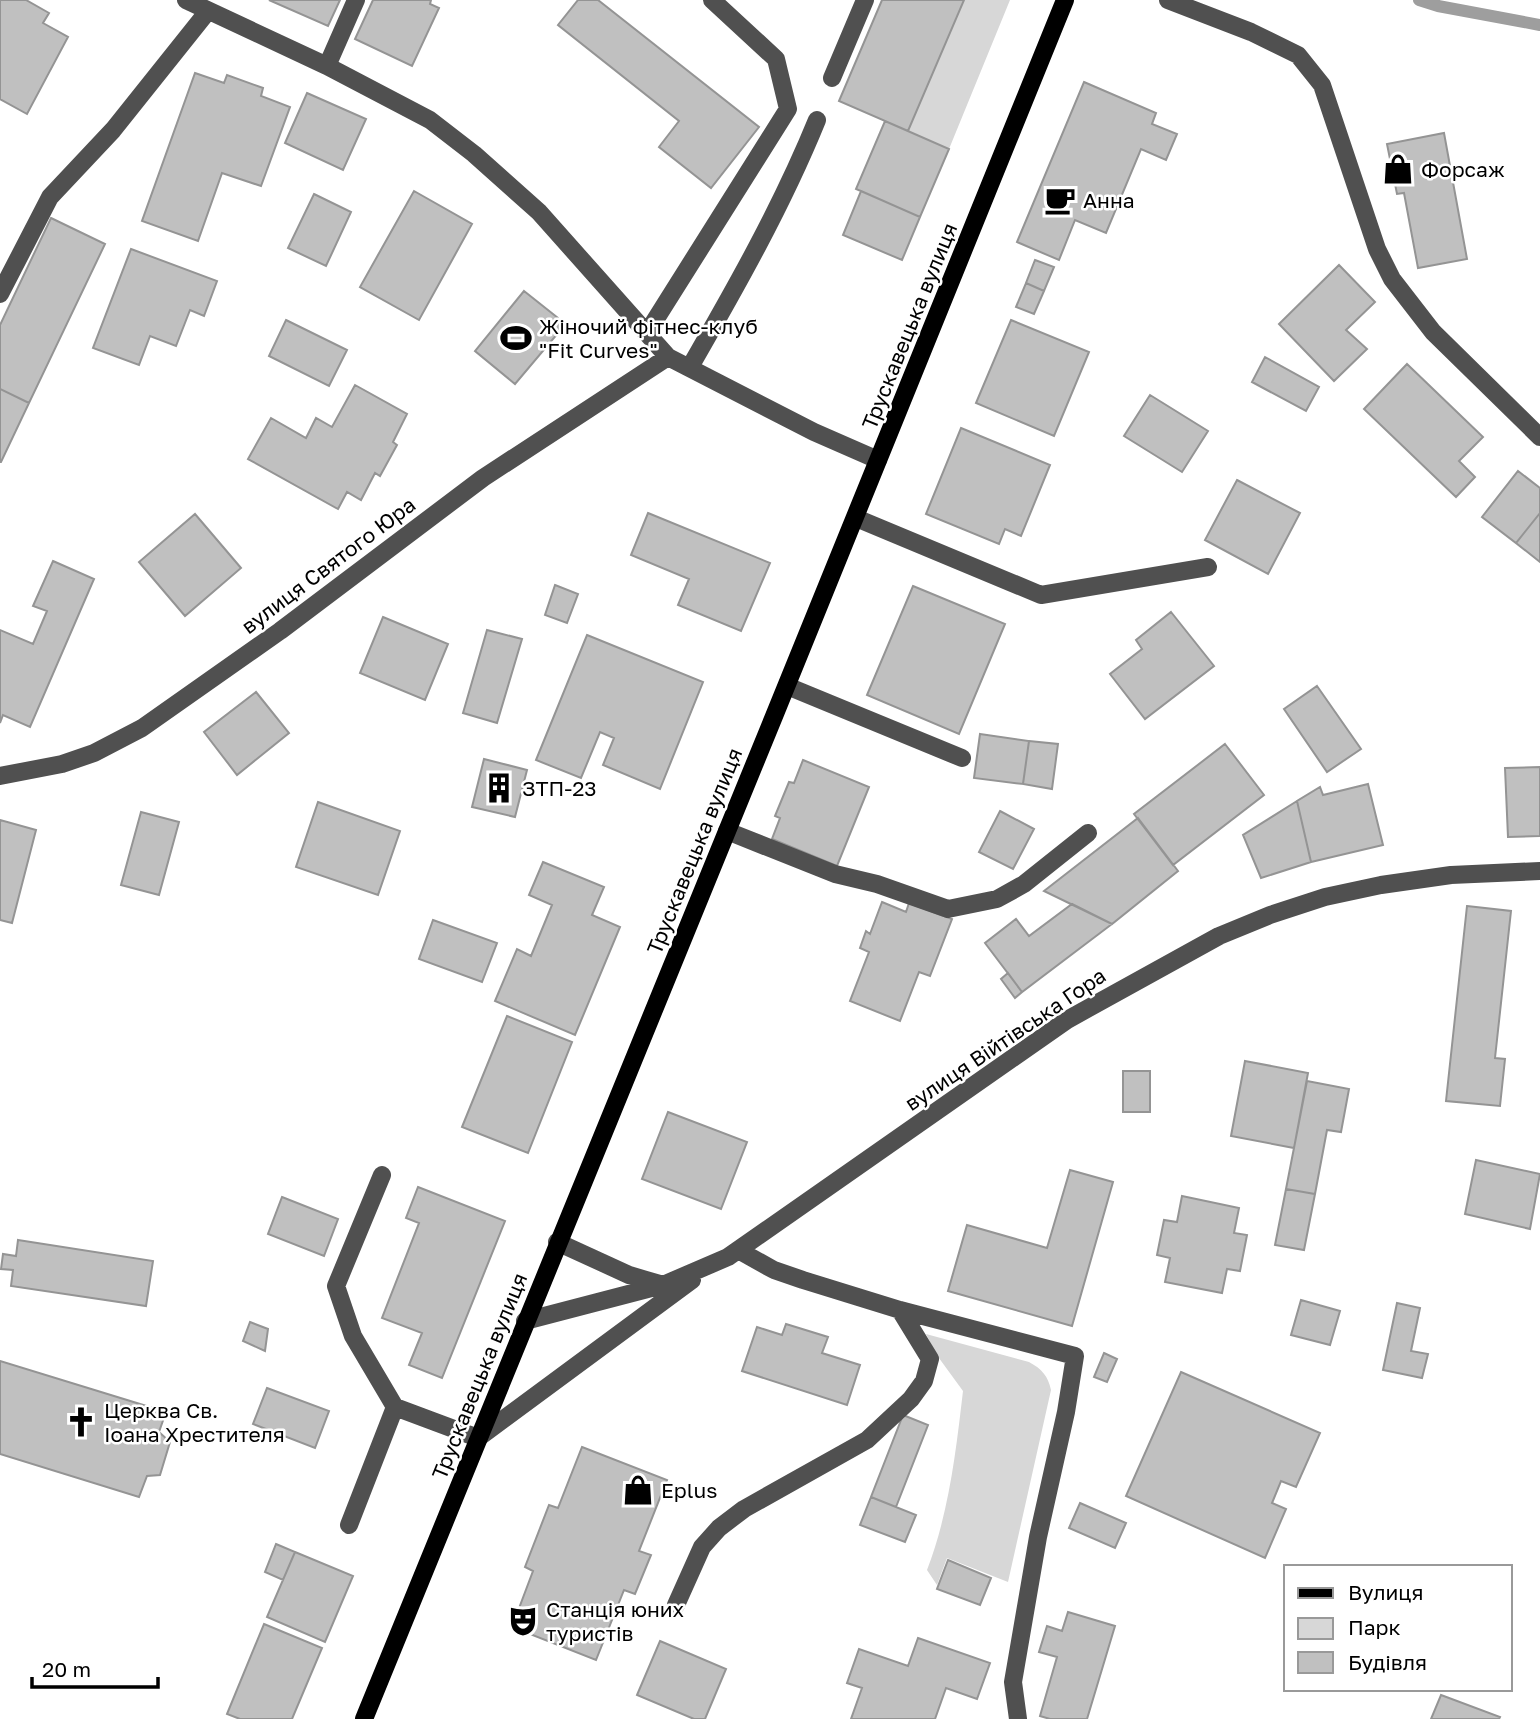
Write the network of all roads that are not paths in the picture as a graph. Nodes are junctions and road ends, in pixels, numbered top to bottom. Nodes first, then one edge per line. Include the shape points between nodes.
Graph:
1 (186, 0) edge
2 (356, 0) edge
3 (712, 0) edge
4 (865, 0) edge
5 (1065, 0) edge
6 (1168, 0) edge
7 (208, 11) junction
8 (327, 66) junction
9 (832, 78) dead end
10 (817, 120) dead end
11 (0, 294) edge
12 (647, 333) junction
13 (668, 357) junction
14 (690, 368) junction
15 (1540, 437) edge
16 (878, 460) junction
17 (856, 518) junction
18 (1208, 567) dead end
19 (787, 686) junction
20 (962, 758) dead end
21 (0, 776) edge
22 (727, 831) junction
23 (1088, 833) dead end
24 (1540, 871) edge
25 (382, 1175) dead end
26 (558, 1242) junction
27 (738, 1251) junction
28 (712, 1266) junction
29 (663, 1285) junction
30 (901, 1310) junction
31 (525, 1321) junction
32 (396, 1407) junction
33 (478, 1438) junction
34 (349, 1525) dead end
35 (676, 1605) dead end
36 (364, 1719) edge
37 (1018, 1719) edge

1 - 7 street
2 - 8 street
3 - 12 street via 776,59 788,109
4 - 9 street
5 - 16 main road, Трускавецька вулиця
6 - 15 street via 1298,55 1322,85 1377,249 1392,279 1433,332
7 - 8 street
7 - 11 street via 113,130 50,197
8 - 12 street via 430,120 474,154 539,212
10 - 14 street via 743,275
12 - 13 street
13 - 14 street
13 - 21 street, вулиця Святого Юра via 483,478 142,728 62,764
14 - 16 street
16 - 17 main road, Трускавецька вулиця
17 - 18 street via 1041,595
17 - 19 main road, Трускавецька вулиця
19 - 20 street
19 - 22 main road, Трускавецька вулиця
22 - 23 street via 835,874 948,909 997,899 1024,884
22 - 26 main road, Трускавецька вулиця
24 - 27 street, вулиця Війтівська Гора via 1451,875 1381,885 1303,904 1219,936 1067,1020
25 - 32 street via 336,1286 352,1336
26 - 29 street via 629,1275
26 - 31 main road, Трускавецька вулиця
27 - 28 street, вулиця Війтівська Гора
27 - 30 street via 774,1270
28 - 29 street, вулиця Війтівська Гора
28 - 33 street
29 - 31 street, вулиця Війтівська Гора
30 - 35 street via 930,1359 924,1381 911,1399 867,1440 744,1509 719,1528 702,1547
30 - 37 street via 1075,1356 1013,1682
31 - 33 main road, Трускавецька вулиця
32 - 33 street
32 - 34 street
33 - 36 main road, Трускавецька вулиця

